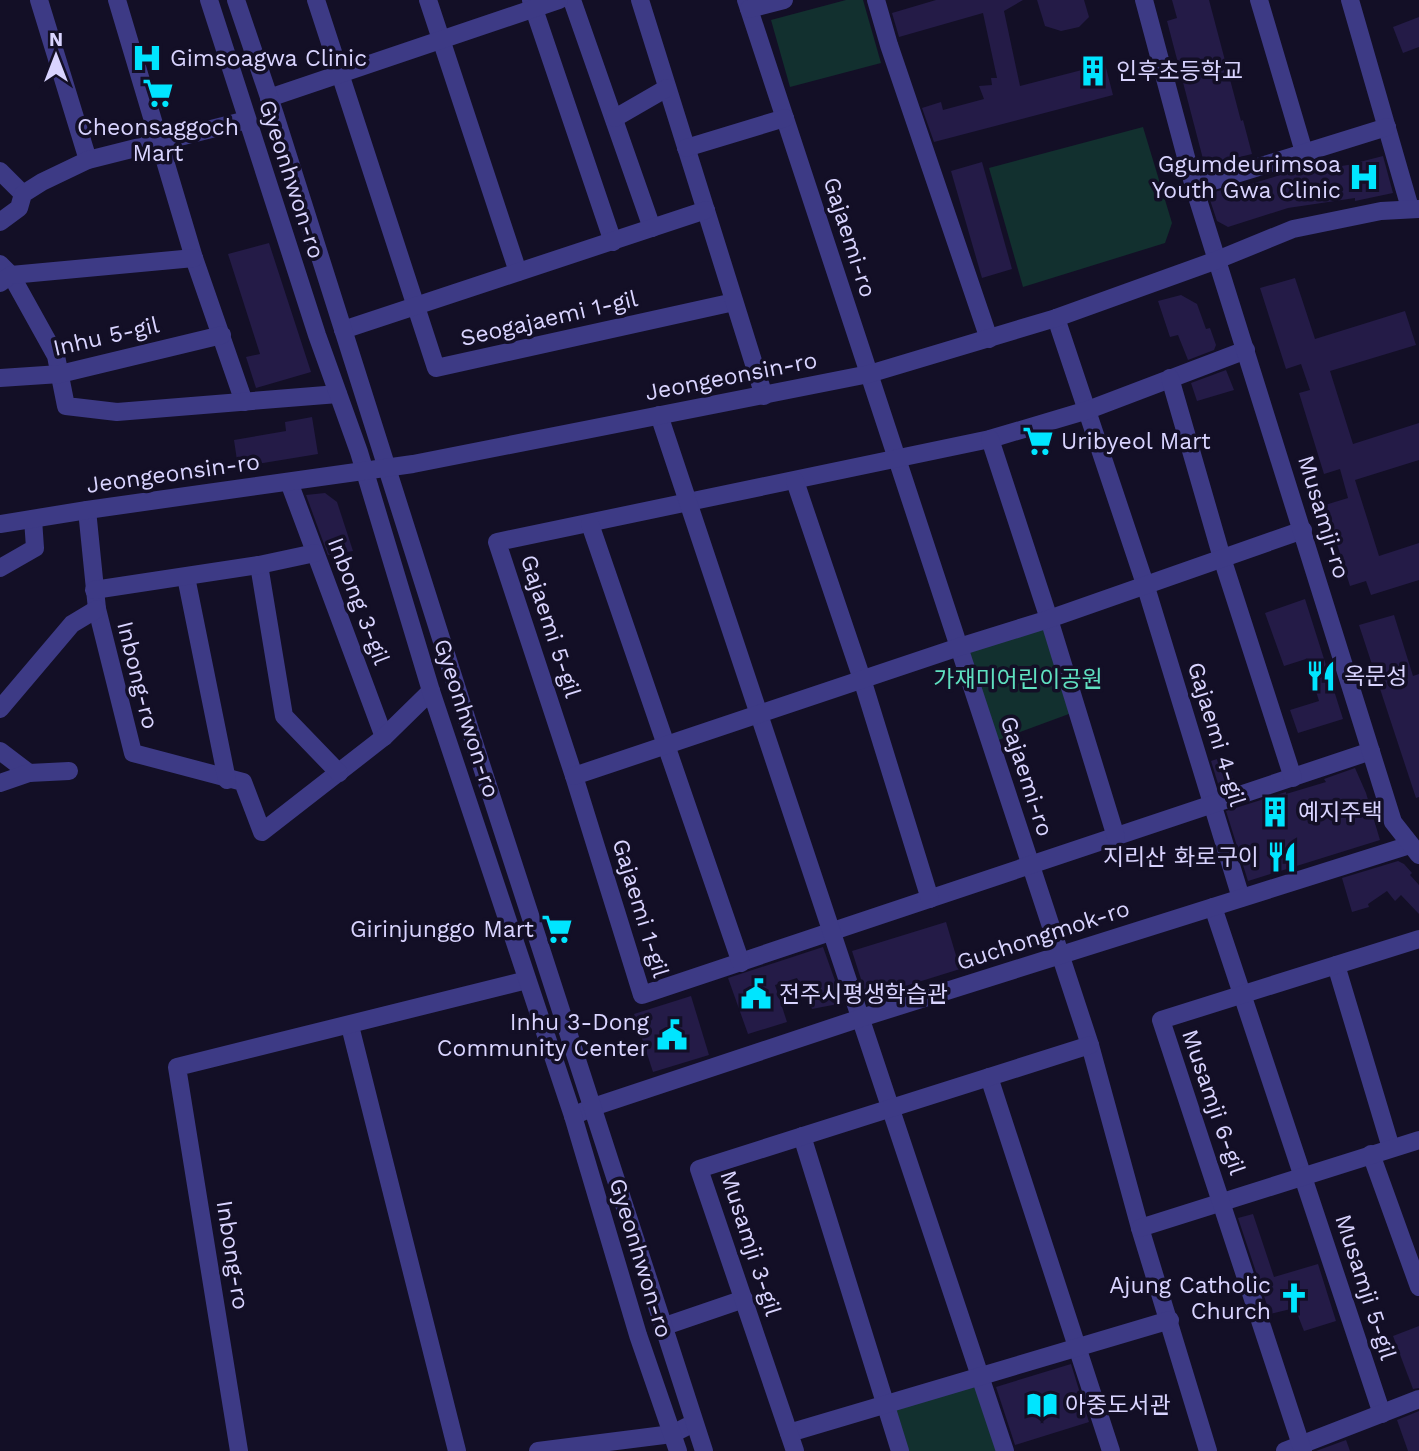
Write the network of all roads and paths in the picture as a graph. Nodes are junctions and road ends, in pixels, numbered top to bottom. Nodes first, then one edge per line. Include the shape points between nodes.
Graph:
1 (40, 0) edge
2 (117, 0) edge
3 (209, 0) edge
4 (236, 0) edge
5 (317, 0) edge
6 (428, 0) edge
7 (559, 0) edge
8 (572, 0) edge
9 (640, 0) edge
10 (784, 0) edge
11 (876, 0) edge
12 (1143, 0) edge
13 (1259, 0) edge
14 (1350, 0) edge
15 (532, 4) edge
16 (748, 5) edge
17 (441, 40) junction
18 (341, 74) junction
19 (667, 88) junction
20 (269, 97) junction
21 (615, 118) junction
22 (785, 118) junction
23 (247, 120) junction
24 (1387, 127) junction
25 (160, 143) junction
26 (686, 148) junction
27 (1304, 152) junction
28 (88, 160) junction
29 (0, 171) edge
30 (1194, 187) junction
31 (23, 194) junction
32 (1415, 209) edge
33 (706, 210) junction
34 (0, 222) edge
35 (652, 228) junction
36 (613, 242) junction
37 (194, 258) junction
38 (1217, 260) junction
39 (518, 272) junction
40 (4, 274) edge
41 (734, 302) junction
42 (417, 307) junction
43 (1056, 318) junction
44 (343, 330) junction
45 (222, 335) junction
46 (989, 339) junction
47 (1246, 350) junction
48 (60, 374) junction
49 (869, 374) junction
50 (0, 378) edge
51 (1170, 378) junction
52 (338, 394) junction
53 (764, 396) junction
54 (244, 402) junction
55 (1088, 410) junction
56 (659, 415) junction
57 (990, 439) junction
58 (897, 459) junction
59 (387, 468) junction
60 (365, 471) junction
61 (795, 481) junction
62 (289, 482) junction
63 (688, 503) junction
64 (87, 510) junction
65 (33, 519) junction
66 (0, 524) edge
67 (590, 524) junction
68 (1303, 530) junction
69 (315, 552) junction
70 (1222, 558) junction
71 (259, 565) junction
72 (0, 568) edge
73 (186, 577) junction
74 (1145, 584) junction
75 (94, 590) junction
76 (97, 609) junction
77 (1049, 619) junction
78 (959, 647) junction
79 (862, 679) junction
80 (431, 691) junction
81 (0, 709) edge
82 (759, 714) junction
83 (384, 737) junction
84 (667, 745) junction
85 (0, 751) edge
86 (1371, 751) junction
87 (69, 771) dead end
88 (339, 772) junction
89 (29, 774) junction
90 (574, 776) junction
91 (1293, 778) junction
92 (227, 780) junction
93 (0, 783) edge
94 (1213, 804) junction
95 (1116, 837) junction
96 (1415, 850) edge
97 (1031, 865) junction
98 (1241, 898) junction
99 (930, 899) junction
100 (1213, 907) junction
101 (832, 932) junction
102 (1419, 939) edge
103 (1060, 955) junction
104 (741, 963) junction
105 (1336, 965) junction
106 (527, 980) junction
107 (1242, 994) junction
108 (860, 1018) junction
109 (350, 1026) junction
110 (1090, 1045) junction
111 (989, 1077) junction
112 (593, 1107) junction
113 (890, 1107) junction
114 (573, 1116) junction
115 (802, 1136) junction
116 (1419, 1140) edge
117 (1391, 1148) junction
118 (1371, 1154) junction
119 (1303, 1176) junction
120 (1222, 1202) junction
121 (1140, 1228) junction
122 (1419, 1287) edge
123 (744, 1299) junction
124 (1170, 1320) junction
125 (665, 1326) junction
126 (1077, 1347) junction
127 (980, 1376) junction
128 (1419, 1399) edge
129 (886, 1404) junction
130 (1382, 1414) junction
131 (695, 1423) junction
132 (789, 1433) junction
133 (675, 1442) edge
134 (1296, 1449) edge
135 (239, 1451) edge
136 (457, 1451) edge
137 (538, 1451) edge
138 (704, 1451) edge
139 (795, 1451) edge
140 (900, 1451) edge
141 (1005, 1451) edge
142 (1111, 1451) edge
143 (1209, 1451) edge

1 - 28 street
2 - 25 street
3 - 23 street, Gyeonhwon-ro
4 - 20 street, Gyeonhwon-ro
5 - 18 street, Seogajaemi 1-gil
6 - 17 street
7 - 15 street
8 - 21 street
9 - 19 street
10 - 16 street
11 - 46 street
12 - 30 street, Musamji-ro
13 - 27 street
14 - 24 street
15 - 17 street
15 - 36 street
16 - 22 street, Gajaemi-ro
17 - 18 street
17 - 39 street
18 - 20 street
18 - 42 street, Seogajaemi 1-gil
19 - 21 street
19 - 26 street
20 - 44 street, Gyeonhwon-ro
21 - 35 street
22 - 26 street
22 - 49 street, Gajaemi-ro
23 - 25 street
23 - 52 street, Gyeonhwon-ro
24 - 27 street
24 - 32 street
25 - 28 street
25 - 37 street
26 - 33 street
27 - 30 street
28 - 31 street
29 - 31 street
30 - 38 street, Musamji-ro
31 - 34 street via 19,208
32 - 38 street, Jeongeonsin-ro via 1381,211 1293,229
33 - 35 street, Seogajaemi 1-gil
33 - 41 street
35 - 36 street, Seogajaemi 1-gil
36 - 39 street, Seogajaemi 1-gil
37 - 40 street
37 - 45 street
38 - 43 street, Jeongeonsin-ro
38 - 47 street, Musamji-ro
39 - 42 street, Seogajaemi 1-gil
40 - 48 street via 56,356
41 - 42 street, Seogajaemi 1-gil via 436,368
41 - 53 street
42 - 44 street, Seogajaemi 1-gil
43 - 46 street, Jeongeonsin-ro
43 - 55 street, Gajaemi 4-gil
44 - 59 street, Gyeonhwon-ro
45 - 48 street, Inhu 5-gil
45 - 54 street
46 - 49 street, Jeongeonsin-ro
47 - 51 street, Gajaemi 5-gil
47 - 68 street, Musamji-ro
48 - 50 street, Inhu 5-gil
48 - 54 street via 66,406 117,412
49 - 53 street, Jeongeonsin-ro
49 - 58 street, Gajaemi-ro
51 - 55 street, Gajaemi 5-gil
51 - 70 street
52 - 54 street
52 - 60 street, Gyeonhwon-ro
53 - 56 street, Jeongeonsin-ro
55 - 57 street, Gajaemi 5-gil
55 - 74 street, Gajaemi 4-gil
56 - 59 street, Jeongeonsin-ro
56 - 63 street
57 - 58 street, Gajaemi 5-gil
57 - 77 street
58 - 61 street, Gajaemi 5-gil
58 - 78 street, Gajaemi-ro
59 - 60 street, Jeongeonsin-ro
59 - 112 street, Gyeonhwon-ro
60 - 62 street, Jeongeonsin-ro
60 - 80 street, Gyeonhwon-ro
61 - 63 street, Gajaemi 5-gil
61 - 79 street
62 - 64 street, Jeongeonsin-ro
62 - 69 street, Inbong 3-gil
63 - 67 street, Gajaemi 5-gil
63 - 82 street
64 - 65 street, Jeongeonsin-ro
64 - 75 street, Inbong-ro
65 - 66 street, Jeongeonsin-ro
65 - 72 street via 35,548
67 - 84 street
67 - 90 street, Gajaemi 5-gil via 497,542
68 - 70 street
68 - 86 street, Musamji-ro
69 - 71 street
69 - 83 street, Inbong 3-gil
70 - 74 street
70 - 91 street
71 - 73 street
71 - 88 street via 284,716
73 - 75 street
73 - 92 street
74 - 77 street
74 - 94 street, Gajaemi 4-gil
75 - 76 street, Inbong-ro
76 - 81 street, Inbong-ro via 72,625
76 - 92 street, Inbong-ro via 133,754
77 - 78 street
77 - 95 street
78 - 79 street
78 - 97 street, Gajaemi-ro
79 - 82 street
79 - 99 street
80 - 83 street
80 - 106 street, Gyeonhwon-ro
82 - 84 street
82 - 101 street
83 - 88 street
84 - 90 street
84 - 104 street
85 - 89 street
86 - 91 street, Gajaemi 1-gil
86 - 96 street, Musamji-ro via 1393,822
87 - 89 street
88 - 92 street via 262,832 243,782
89 - 93 street
90 - 104 street, Gajaemi 1-gil via 642,995
91 - 94 street, Gajaemi 1-gil
94 - 95 street, Gajaemi 1-gil
94 - 98 street, Gajaemi 4-gil
95 - 97 street, Gajaemi 1-gil
96 - 98 street, Guchongmok-ro
97 - 99 street, Gajaemi 1-gil
97 - 103 street, Gajaemi-ro
98 - 100 street, Guchongmok-ro
99 - 101 street, Gajaemi 1-gil
100 - 103 street, Guchongmok-ro
100 - 107 street
101 - 104 street, Gajaemi 1-gil
101 - 108 street
102 - 105 street, Musamji 6-gil
103 - 108 street, Guchongmok-ro
103 - 110 street, Gajaemi-ro
105 - 107 street, Musamji 6-gil
105 - 117 street
106 - 109 street
106 - 114 street, Gyeonhwon-ro
107 - 119 street, Musamji 5-gil
107 - 120 street, Musamji 6-gil via 1161,1020
108 - 112 street, Guchongmok-ro
108 - 113 street
109 - 135 street, Inbong-ro via 177,1067
109 - 136 street
110 - 111 street, Musamji 3-gil
110 - 121 street, Gajaemi-ro
111 - 113 street, Musamji 3-gil
111 - 126 street
112 - 114 street, Guchongmok-ro
112 - 125 street, Gyeonhwon-ro
113 - 115 street, Musamji 3-gil
113 - 127 street
114 - 133 street, Gyeonhwon-ro
115 - 123 street, Musamji 3-gil via 699,1169
115 - 129 street
116 - 117 street
117 - 118 street
118 - 119 street
118 - 122 street, Musamji 5-gil
119 - 120 street
119 - 130 street, Musamji 5-gil
120 - 121 street
120 - 134 street
121 - 124 street, Gajaemi-ro
123 - 125 street
123 - 132 street, Musamji 3-gil
124 - 126 street
124 - 143 street, Gajaemi-ro
125 - 131 street, Gyeonhwon-ro
126 - 127 street
126 - 142 street
127 - 129 street
127 - 141 street
128 - 130 street
129 - 132 street
129 - 140 street
130 - 134 street
131 - 133 street
131 - 138 street, Gyeonhwon-ro
132 - 139 street, Musamji 3-gil
133 - 137 street

